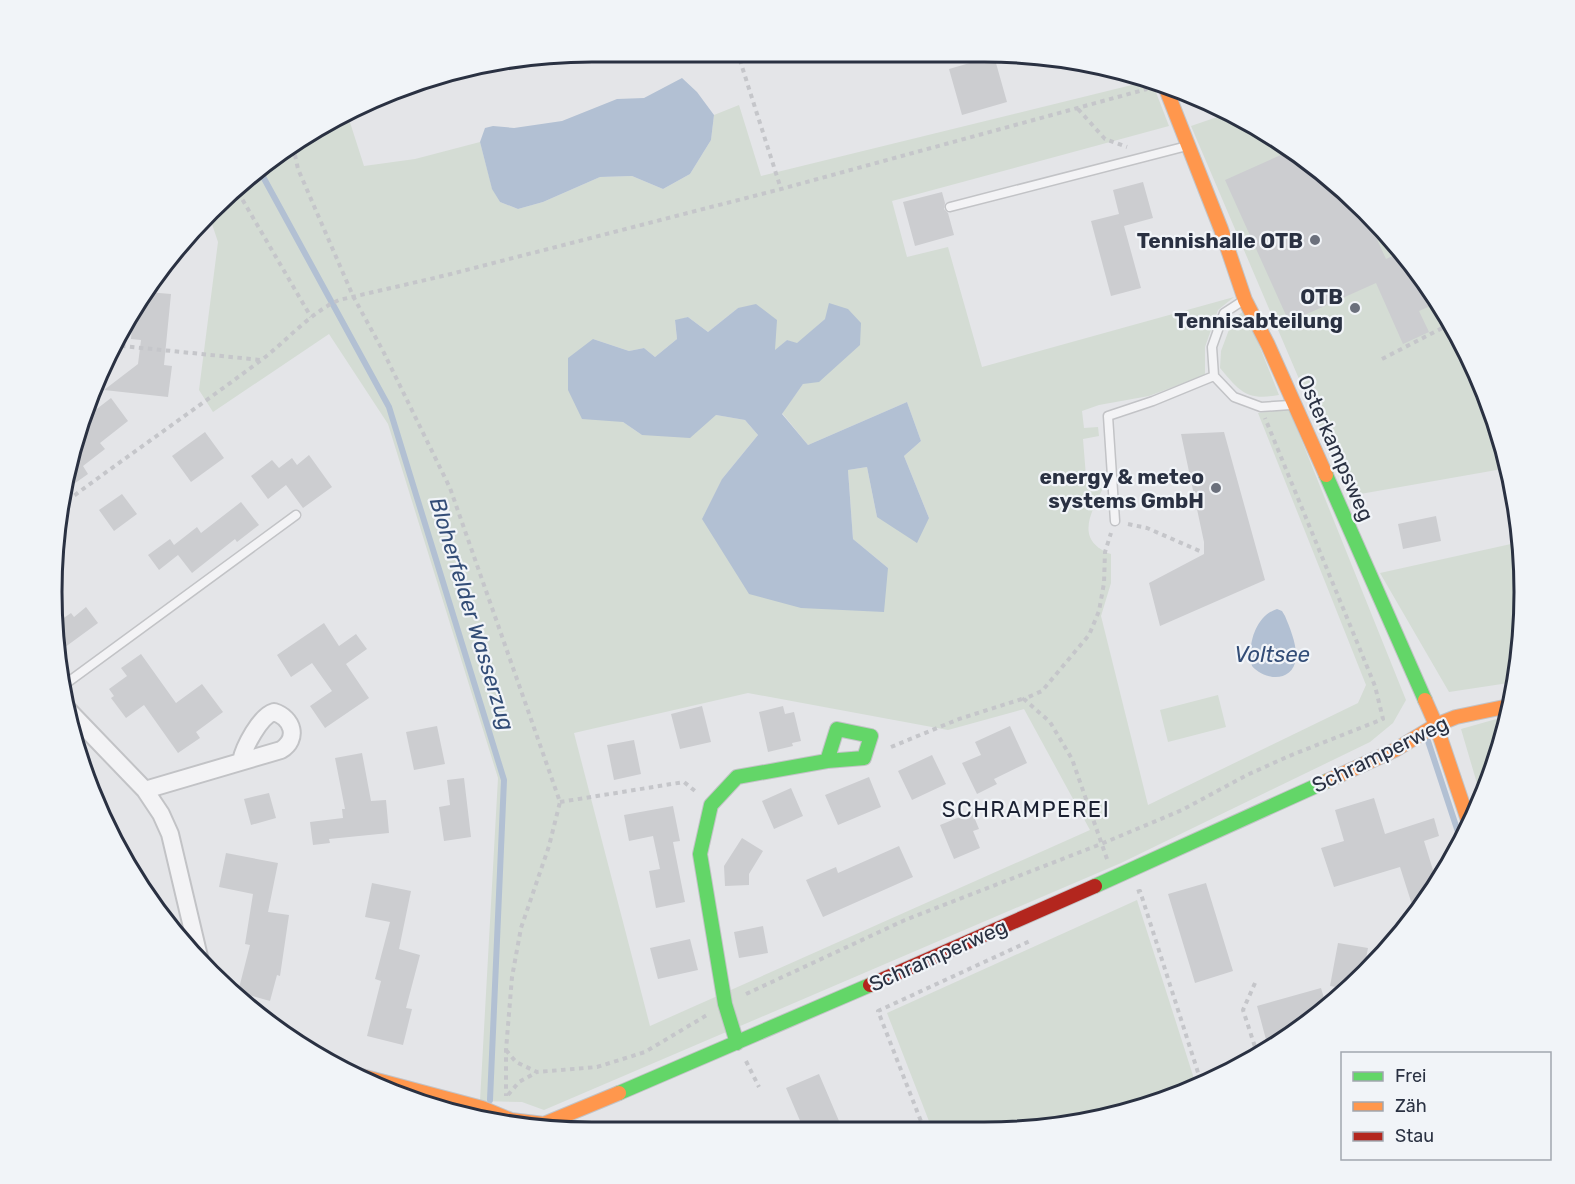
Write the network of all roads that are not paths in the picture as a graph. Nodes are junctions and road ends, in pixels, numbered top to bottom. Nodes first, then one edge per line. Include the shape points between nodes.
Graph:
1 (1168, 95) edge
2 (1188, 146) junction
3 (950, 207) dead end
4 (1245, 300) junction
5 (1214, 375) junction
6 (1294, 405) junction
7 (296, 515) dead end
8 (1116, 521) road end
9 (70, 681) edge
10 (1500, 708) edge
11 (78, 720) edge
12 (1436, 725) junction
13 (241, 761) dead end
14 (828, 761) junction
15 (145, 790) junction
16 (1465, 812) edge
17 (196, 945) edge
18 (737, 1043) junction
19 (401, 1086) edge
20 (491, 1112) edge
21 (552, 1121) edge

1 - 2 street, Osterkampsweg
2 - 3 lane
2 - 4 street, Osterkampsweg
4 - 5 lane via 1224,313 1212,347
4 - 6 street, Osterkampsweg
5 - 6 lane via 1234,397 1261,407
5 - 8 lane via 1108,416
6 - 12 street, Osterkampsweg
7 - 9 lane
10 - 12 street, Schramperweg
11 - 15 street
12 - 16 street, Osterkampsweg
12 - 18 street, Schramperweg via 1395,750
13 - 15 street
14 - 14 street via 864,758 870,735 837,729
14 - 18 street via 737,777 711,805 700,854 725,1004
15 - 17 street via 170,834
18 - 21 street, Schramperweg
19 - 20 street, Schramperweg

